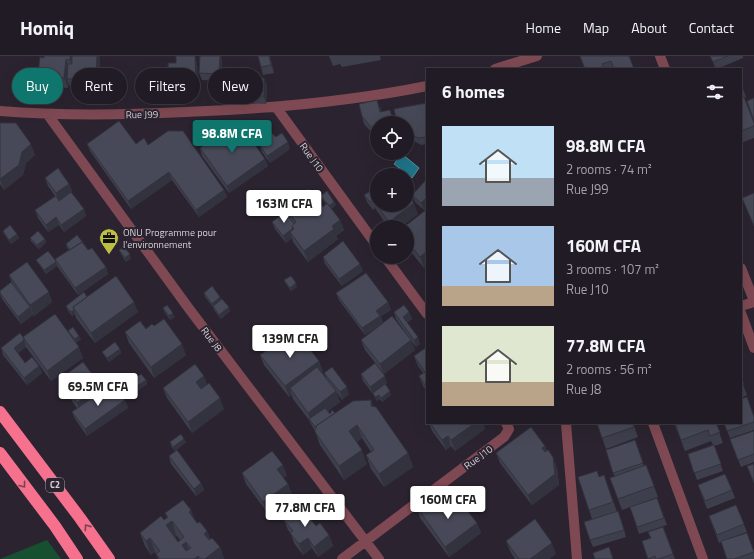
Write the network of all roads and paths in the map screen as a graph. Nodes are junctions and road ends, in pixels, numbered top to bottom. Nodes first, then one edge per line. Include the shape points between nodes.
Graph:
1 (537, 56) edge
2 (660, 56) edge
3 (498, 68) edge
4 (665, 68) edge
5 (426, 86) edge
6 (276, 107) junction
7 (0, 111) edge
8 (48, 115) junction
9 (370, 236) edge
10 (390, 264) edge
11 (742, 271) edge
12 (754, 302) edge
13 (742, 306) edge
14 (426, 313) edge
15 (742, 316) edge
16 (754, 348) edge
17 (0, 412) edge
18 (506, 424) edge
19 (566, 424) edge
20 (652, 424) edge
21 (0, 454) edge
22 (366, 542) junction
23 (77, 559) edge
24 (108, 559) edge
25 (342, 559) edge
26 (379, 559) edge
27 (577, 559) edge
28 (703, 559) edge

1 - 3 street
2 - 4 street
5 - 6 street, Rue J99 via 378,95
6 - 8 street, Rue J99 via 151,114
6 - 9 street, Rue J10
7 - 8 street, Rue J99
8 - 22 street, Rue J8 via 185,304
10 - 14 street
11 - 12 street
12 - 13 street
15 - 16 street
24 -> 17 highway, C2
18 - 22 street, Rue J10 via 509,429 504,437
19 - 27 street
20 - 28 street
21 -> 23 highway, C2
22 - 25 street, Rue J10
22 - 26 street, Rue J8

